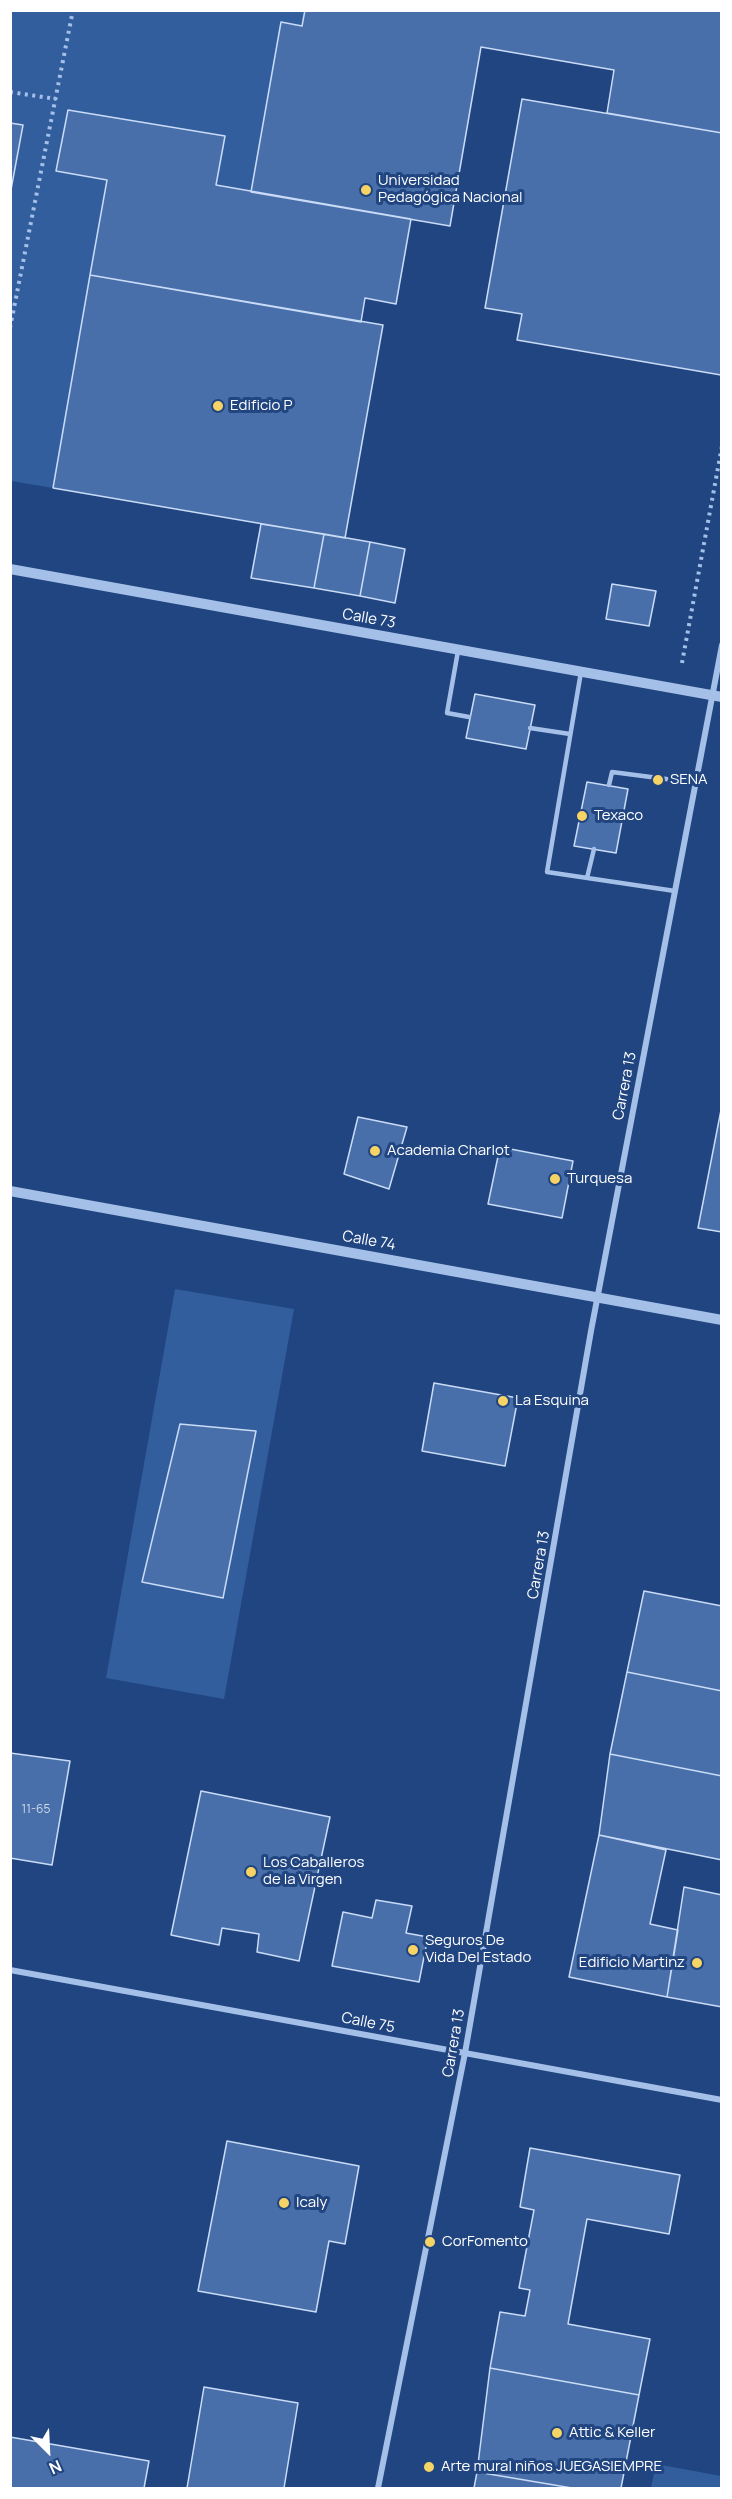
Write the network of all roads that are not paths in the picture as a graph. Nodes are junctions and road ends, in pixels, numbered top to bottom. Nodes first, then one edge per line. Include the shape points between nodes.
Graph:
1 (10, 569) edge
2 (722, 645) edge
3 (458, 651) junction
4 (581, 672) junction
5 (717, 696) edge
6 (470, 717) dead end
7 (530, 728) dead end
8 (570, 734) junction
9 (697, 783) junction
10 (609, 785) dead end
11 (594, 849) dead end
12 (587, 878) junction
13 (675, 891) junction
14 (10, 1191) edge
15 (597, 1298) junction
16 (722, 1320) edge
17 (10, 1970) edge
18 (465, 2053) junction
19 (722, 2100) edge
20 (378, 2488) edge

1 - 3 street, Calle 73
2 - 5 street, Carrera 13
3 - 4 street, Calle 73
3 - 6 lane via 447,713
4 - 5 street, Calle 73
4 - 8 lane
5 - 9 street, Carrera 13
7 - 8 lane
8 - 12 lane via 547,872
9 - 10 lane via 612,772
9 - 13 street, Carrera 13
11 - 12 lane
12 - 13 lane
13 - 15 street, Carrera 13
14 - 15 street, Calle 74
15 - 16 street, Calle 74
15 - 18 street, Carrera 13
17 - 18 street, Calle 75
18 - 19 street, Calle 75
18 - 20 street, Carrera 13

